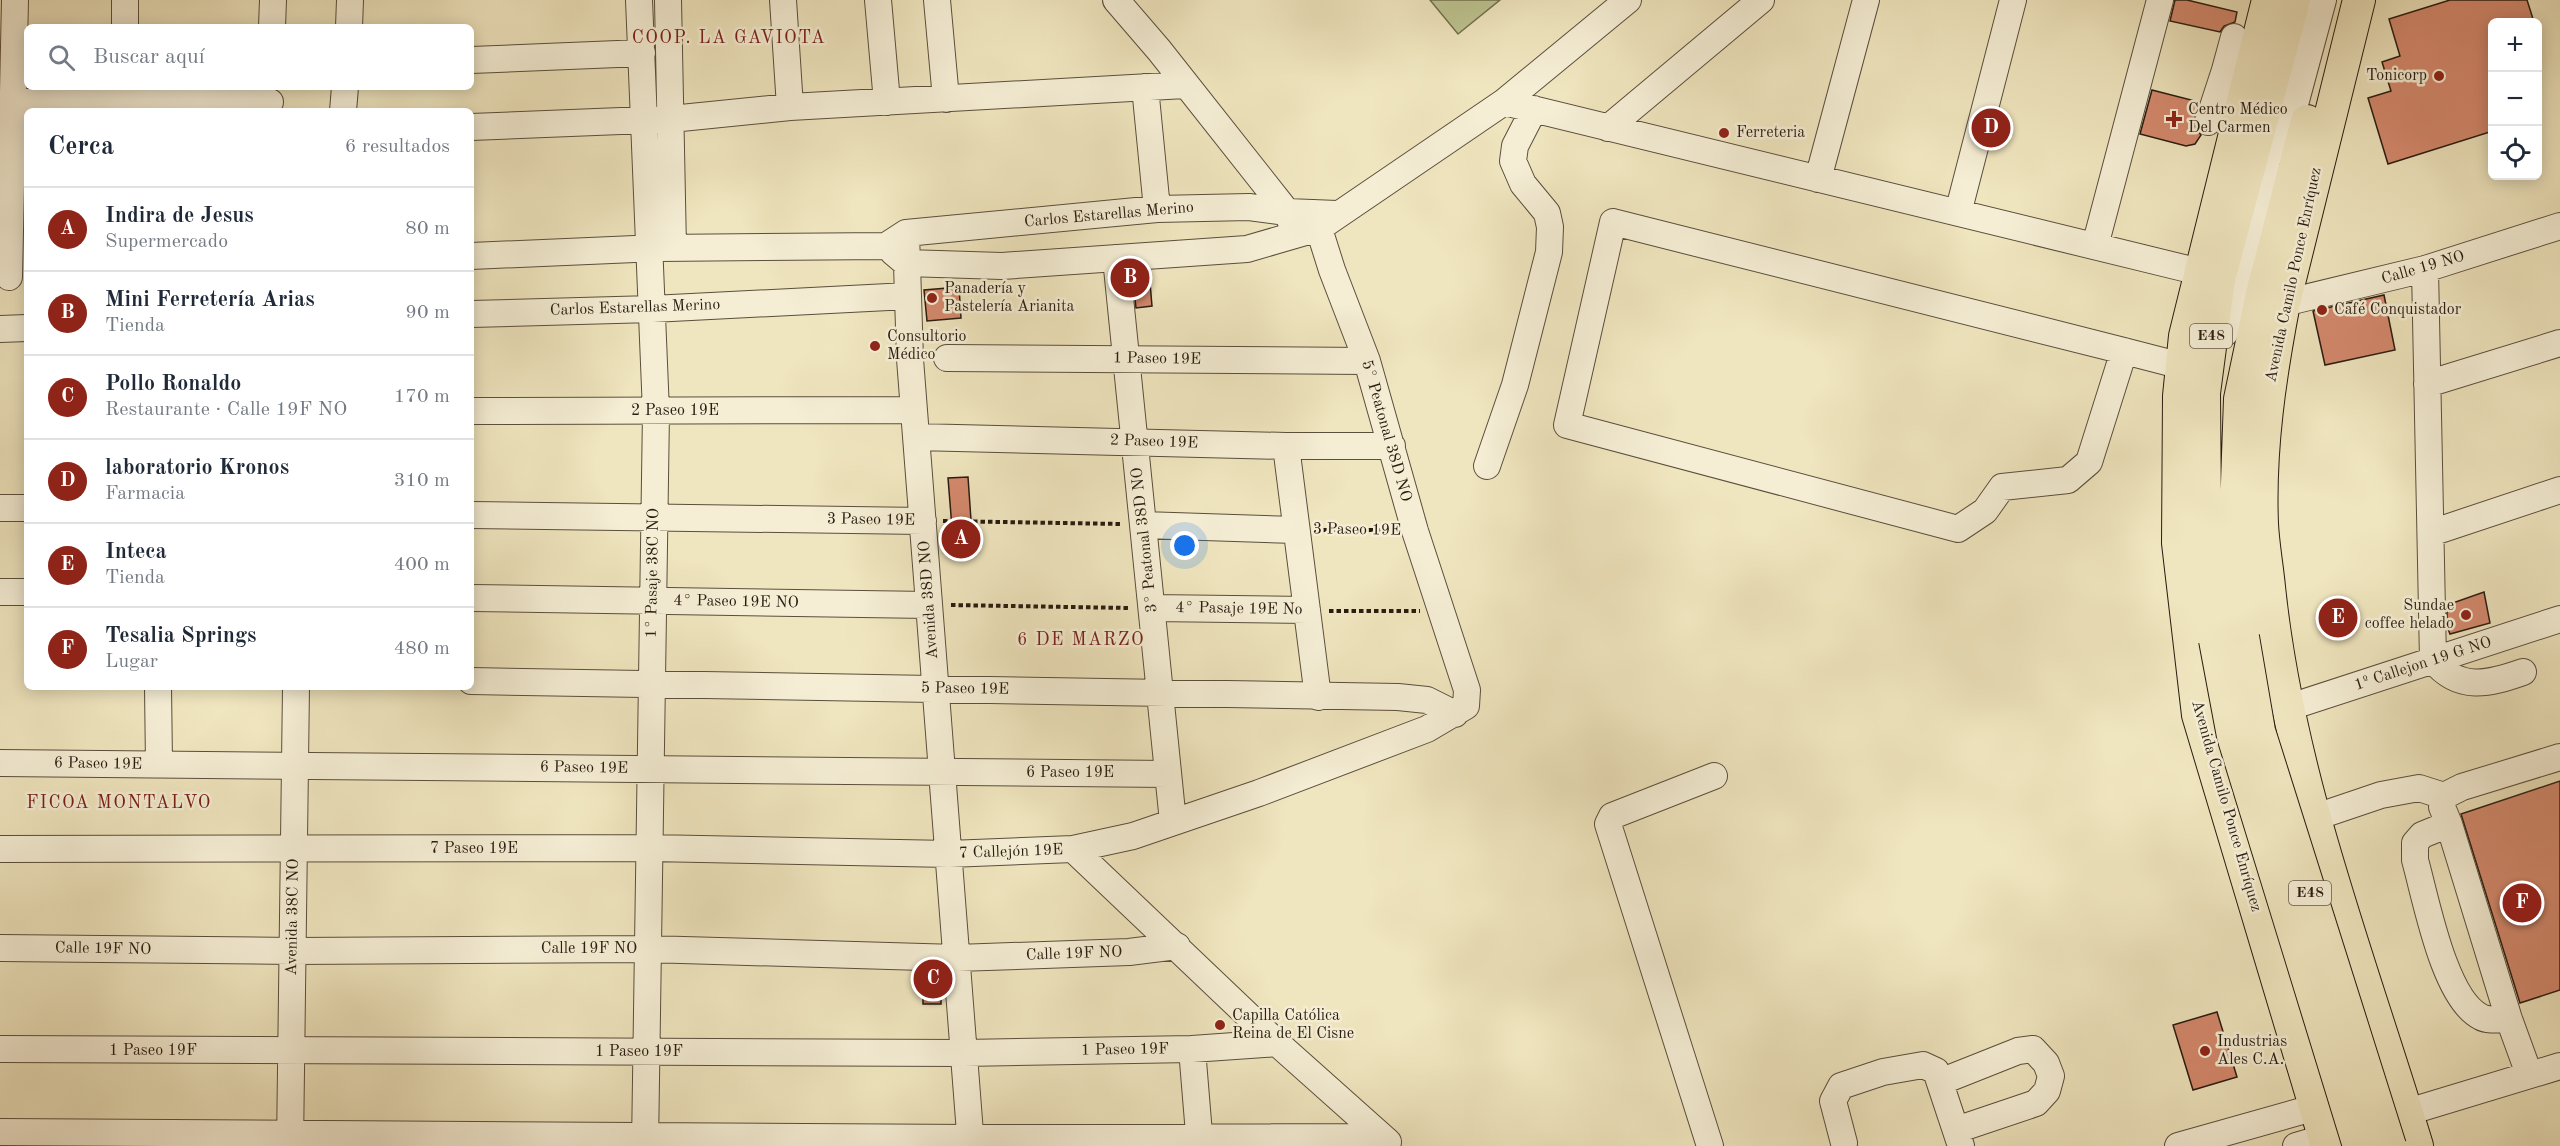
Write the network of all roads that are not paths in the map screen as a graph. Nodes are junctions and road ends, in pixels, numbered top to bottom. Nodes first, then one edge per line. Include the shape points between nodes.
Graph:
1 (15, 0) edge
2 (125, 0) edge
3 (273, 0) edge
4 (350, 0) edge
5 (639, 0) edge
6 (668, 0) edge
7 (783, 0) edge
8 (878, 0) edge
9 (937, 0) edge
10 (1116, 0) edge
11 (1628, 0) edge
12 (1761, 0) edge
13 (1866, 0) edge
14 (2013, 0) edge
15 (2160, 0) edge
16 (2268, 0) edge
17 (2294, 0) edge
18 (2307, 0) edge
19 (2323, 0) edge
20 (2338, 0) edge
21 (2359, 0) edge
22 (125, 24) edge
23 (272, 24) edge
24 (349, 24) edge
25 (2234, 38) dead end
26 (642, 53) junction
27 (474, 60) edge
28 (2236, 73) junction
29 (1185, 85) junction
30 (1145, 87) junction
31 (345, 90) edge
32 (125, 95) edge
33 (946, 99) junction
34 (270, 100) edge
35 (887, 102) junction
36 (1504, 102) junction
37 (790, 107) junction
38 (36, 108) edge
39 (343, 108) edge
40 (1534, 109) junction
41 (24, 110) edge
42 (8, 112) edge
43 (644, 118) junction
44 (671, 119) junction
45 (2208, 122) dead end
46 (474, 127) edge
47 (1608, 128) junction
48 (1818, 179) junction
49 (1157, 209) junction
50 (1958, 213) junction
51 (1311, 220) junction
52 (2560, 226) edge
53 (896, 240) junction
54 (2095, 246) junction
55 (661, 248) junction
56 (474, 256) edge
57 (1116, 258) junction
58 (906, 263) junction
59 (2425, 269) junction
60 (2200, 272) junction
61 (12, 277) edge
62 (908, 296) junction
63 (2284, 303) junction
64 (652, 309) junction
65 (474, 314) edge
66 (2227, 319) junction
67 (24, 328) edge
68 (0, 329) edge
69 (2560, 343) edge
70 (2124, 351) junction
71 (947, 358) dead end
72 (1126, 358) junction
73 (1367, 361) junction
74 (2182, 366) junction
75 (2427, 384) junction
76 (2204, 393) junction
77 (914, 410) junction
78 (474, 411) edge
79 (656, 412) junction
80 (916, 437) junction
81 (1135, 441) junction
82 (1286, 446) junction
83 (1392, 446) junction
84 (1487, 466) dead end
85 (2178, 471) junction
86 (2560, 490) edge
87 (0, 507) edge
88 (24, 508) edge
89 (2236, 511) junction
90 (474, 515) edge
91 (2205, 517) junction
92 (654, 519) junction
93 (922, 521) junction
94 (1143, 525) junction
95 (1296, 530) junction
96 (2431, 533) junction
97 (0, 592) edge
98 (24, 592) edge
99 (474, 598) edge
100 (653, 601) junction
101 (929, 605) junction
102 (1152, 608) junction
103 (1307, 610) junction
104 (2560, 619) edge
105 (2229, 638) junction
106 (2433, 660) junction
107 (2523, 672) dead end
108 (474, 681) edge
109 (652, 683) junction
110 (936, 688) junction
111 (158, 690) edge
112 (296, 690) edge
113 (1160, 693) junction
114 (1318, 697) junction
115 (2287, 708) junction
116 (1455, 714) junction
117 (2560, 756) edge
118 (0, 763) edge
119 (159, 764) junction
120 (295, 765) junction
121 (651, 769) junction
122 (942, 773) junction
123 (1168, 774) junction
124 (1714, 776) dead end
125 (2444, 796) junction
126 (2313, 818) junction
127 (1173, 822) junction
128 (2449, 824) junction
129 (0, 849) edge
130 (294, 849) junction
131 (650, 849) junction
132 (1073, 849) junction
133 (948, 854) junction
134 (1177, 946) junction
135 (0, 948) edge
136 (648, 949) junction
137 (293, 951) junction
138 (957, 958) junction
139 (2371, 998) junction
140 (2288, 1016) junction
141 (2509, 1019) junction
142 (1277, 1043) junction
143 (0, 1049) edge
144 (1192, 1049) junction
145 (291, 1052) junction
146 (647, 1052) junction
147 (964, 1053) junction
148 (2560, 1066) edge
149 (2529, 1074) junction
150 (1940, 1082) junction
151 (2397, 1083) junction
152 (2315, 1108) junction
153 (2407, 1112) junction
154 (0, 1132) edge
155 (1959, 1138) edge
156 (170, 1139) edge
157 (290, 1140) edge
158 (646, 1140) edge
159 (971, 1142) edge
160 (1199, 1142) edge
161 (1387, 1142) edge
162 (1844, 1143) dead end
163 (2316, 1143) edge
164 (1710, 1146) edge
165 (2178, 1146) edge
166 (2359, 1146) edge
167 (2390, 1146) edge
168 (2417, 1146) edge

1 - 42 street
2 - 22 street
3 - 23 street
4 - 24 street
5 - 26 street, 1° Pasaje 38C NO
6 - 44 street, 1° Pasaje 38C NO
7 - 37 street
8 - 35 street
9 - 33 street
10 - 29 street
11 - 36 street
12 - 47 street
13 - 48 street
14 - 50 street
15 - 54 street
16 - 28 main road, Avenida Camilo Ponce Enríquez / E48
17 - 76 main road, Avenida Camilo Ponce Enríquez / E48 via 2219,279
18 - 66 street, Avenida Camilo Ponce Enríquez
19 - 89 street, Avenida Camilo Ponce Enríquez via 2243,299 2227,402 2227,486
20 - 89 main road, Avenida Camilo Ponce Enríquez / E48 via 2262,294 2241,399
21 - 63 main road, Avenida Camilo Ponce Enríquez / E48
25 - 28 street
26 - 27 street
26 - 43 street, 1° Pasaje 38C NO
28 - 45 street
28 - 60 main road, Avenida Camilo Ponce Enríquez / E48
29 - 30 street
29 - 51 street
30 - 33 street
30 - 49 street
31 - 39 street
32 - 34 street
32 - 38 street
33 - 35 street
35 - 37 street
36 - 40 street
36 - 51 street
37 - 44 street
40 - 47 street
40 - 84 street via 1515,146 1513,161 1522,184 1547,213 1549,252 1515,385
41 - 42 street
42 - 61 street
43 - 44 street
43 - 46 street
43 - 55 street, 1° Pasaje 38C NO
44 - 55 street, 1° Pasaje 38C NO
47 - 48 street
48 - 50 street
49 - 51 street, Carlos Estarellas Merino via 1249,207
49 - 53 street, Carlos Estarellas Merino
50 - 54 street
51 - 57 street via 1246,249
51 - 73 street, 5° Peatonal 38D NO
52 - 59 street, Calle 19 NO
53 - 55 street, Carlos Estarellas Merino
53 - 58 street
54 - 60 street
55 - 56 street, Carlos Estarellas Merino
55 - 64 street, 1° Pasaje 38C NO
57 - 58 street via 1002,266
57 - 72 street, 3° Peatonal 38D NO
58 - 62 street, Avenida 38D NO
59 - 63 street, Calle 19 NO
59 - 75 street
60 - 74 main road, Avenida Camilo Ponce Enríquez / E48
62 - 64 street, Carlos Estarellas Merino
62 - 77 street, Avenida 38D NO
63 - 115 main road, Avenida Camilo Ponce Enríquez / E48 via 2266,405 2262,524
64 - 65 street, Carlos Estarellas Merino
64 - 79 street, 1° Pasaje 38C NO
66 - 76 street
66 - 91 street, Avenida Camilo Ponce Enríquez via 2217,402 2216,486
67 - 68 street
69 - 75 street
70 - 70 street via 1613,222 1567,425 1958,529 1984,511 2002,487 2068,480 2089,462
70 - 74 street
71 - 72 street, 1 Paseo 19E
72 - 73 street, 1 Paseo 19E
72 - 81 street, 3° Peatonal 38D NO
73 - 83 street, 5° Peatonal 38D NO
74 - 85 main road, Avenida Camilo Ponce Enríquez / E48
75 - 96 street
76 - 85 main road
76 - 91 main road, Avenida Camilo Ponce Enríquez / E48
77 - 79 street, 2 Paseo 19E
77 - 80 street, Avenida 38D NO
78 - 79 street, 2 Paseo 19E
79 - 92 street, 1° Pasaje 38C NO
80 - 81 street, 2 Paseo 19E
80 - 93 street, Avenida 38D NO
81 - 82 street, 2 Paseo 19E
81 - 94 street, 3° Peatonal 38D NO
82 - 83 street, 2 Paseo 19E
82 - 95 street
83 - 116 street, 5° Peatonal 38D NO via 1467,690 1466,706
85 - 140 main road, Avenida Camilo Ponce Enríquez / E48 via 2178,543 2198,715
86 - 96 street
87 - 88 street
89 - 105 main road, Avenida Camilo Ponce Enríquez / E48
90 - 92 street, 3 Paseo 19E
91 - 105 main road, Avenida Camilo Ponce Enríquez / E48
92 - 93 street, 3 Paseo 19E
92 - 100 street, 1° Pasaje 38C NO
93 - 101 street, Avenida 38D NO
94 - 95 street, 3 Paseo 19E
94 - 102 street, 3° Peatonal 38D NO
95 - 103 street
96 - 106 street
97 - 98 street
99 - 100 street, 4° Paseo 19E NO
100 - 101 street, 4° Paseo 19E NO
100 - 109 street, 1° Pasaje 38C NO
101 - 110 street, Avenida 38D NO
102 - 103 street, 4° Pasaje 19E No
102 - 113 street, 3° Peatonal 38D NO
103 - 114 street
104 - 106 street, 1º Callejon 19 G NO
105 - 166 main road, Avenida Camilo Ponce Enríquez / E48, bridge via 2233,736
105 - 167 main road, Avenida Camilo Ponce Enríquez / E48, bridge
106 - 107 street via 2443,672 2459,681 2479,683
106 - 115 street, 1º Callejon 19 G NO
108 - 109 street, 5 Paseo 19E
109 - 110 street, 5 Paseo 19E
109 - 121 street, 1° Pasaje 38C NO
110 - 113 street, 5 Paseo 19E
110 - 122 street, Avenida 38D NO
111 - 119 street
112 - 120 street, Avenida 38C NO
113 - 114 street, 5 Paseo 19E
113 - 123 street, 3° Peatonal 38D NO
114 - 116 street, 5 Paseo 19E via 1398,696 1427,700
115 - 126 main road, Avenida Camilo Ponce Enríquez / E48
116 - 127 street, 7 Callejón 19E via 1416,733
117 - 125 street
118 - 119 street, 6 Paseo 19E
119 - 120 street, 6 Paseo 19E
120 - 121 street, 6 Paseo 19E
120 - 130 street, Avenida 38C NO
121 - 122 street, 6 Paseo 19E
121 - 131 street, 1° Pasaje 38C NO
122 - 123 street, 6 Paseo 19E
122 - 133 street, Avenida 38D NO
123 - 127 street, 3° Peatonal 38D NO
124 - 164 street via 1612,816 1608,824
125 - 126 street via 2419,788 2381,795
125 - 128 street via 2442,807
126 - 139 main road, Avenida Camilo Ponce Enríquez / E48
127 - 132 street, 7 Callejón 19E via 1133,836
128 - 141 street
128 - 141 street via 2422,835 2415,843 2415,860 2448,976 2462,1002 2483,1018
129 - 130 street, 7 Paseo 19E
130 - 131 street, 7 Paseo 19E
130 - 137 street, Avenida 38C NO
131 - 133 street, 7 Paseo 19E
131 - 136 street, 1° Pasaje 38C NO
132 - 133 street, 7 Callejón 19E
132 - 134 street
133 - 138 street, Avenida 38D NO
134 - 138 street, Calle 19F NO via 1129,952
134 - 142 street
135 - 137 street, Calle 19F NO
136 - 137 street, Calle 19F NO
136 - 138 street, Calle 19F NO
136 - 146 street, 1° Pasaje 38C NO
137 - 145 street, Avenida 38C NO
138 - 147 street, Avenida 38D NO
139 - 140 main road via 2361,1016 2334,1031 2304,1028
139 - 151 main road, Avenida Camilo Ponce Enríquez / E48
140 - 152 main road, Avenida Camilo Ponce Enríquez / E48
141 - 149 street
142 - 144 street, 1 Paseo 19F
142 - 161 street
143 - 145 street, 1 Paseo 19F
144 - 147 street, 1 Paseo 19F
144 - 160 street
145 - 146 street, 1 Paseo 19F
145 - 157 street, Avenida 38C NO
146 - 147 street, 1 Paseo 19F
146 - 158 street, 1° Pasaje 38C NO
147 - 159 street, Avenida 38D NO
148 - 149 street
149 - 153 street
150 - 155 street
150 - 155 street via 2018,1051 2033,1049 2046,1063 2051,1076 2047,1091 2036,1103
150 - 162 street via 1936,1071 1923,1065 1883,1072 1841,1086 1833,1101
151 - 152 street
151 - 153 main road, Avenida Camilo Ponce Enríquez / E48
152 - 163 main road, Avenida Camilo Ponce Enríquez / E48
152 - 165 street
153 - 163 street
153 - 168 main road, Avenida Camilo Ponce Enríquez / E48
154 - 156 street
156 - 157 street
157 - 158 street
158 - 159 street
159 - 160 street
160 - 161 street

